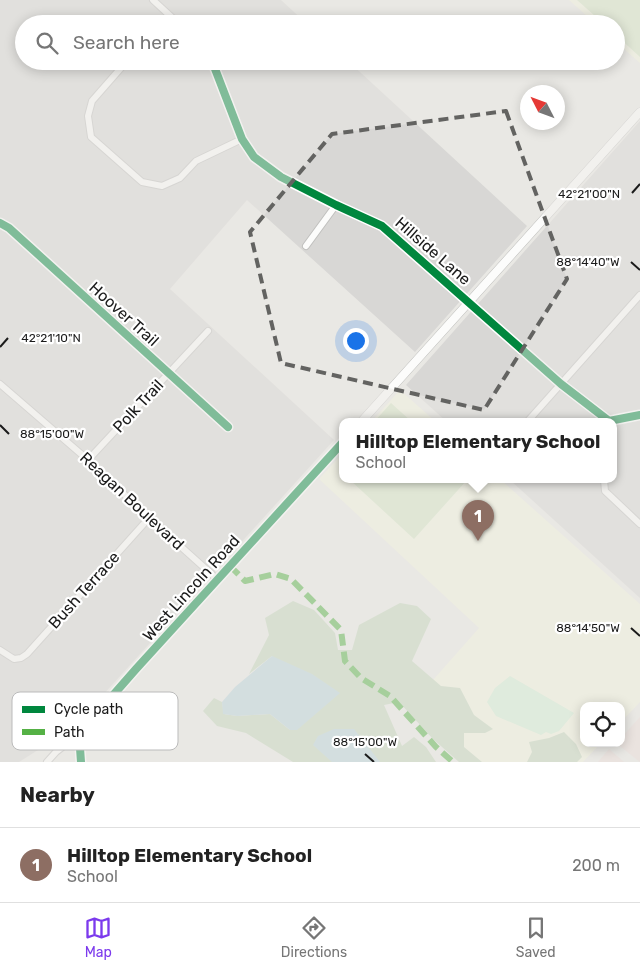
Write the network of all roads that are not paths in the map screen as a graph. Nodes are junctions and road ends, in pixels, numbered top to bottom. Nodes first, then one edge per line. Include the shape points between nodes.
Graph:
1 (153, 0) edge
2 (169, 14) edge
3 (119, 70) edge
4 (215, 70) edge
5 (640, 112) edge
6 (242, 139) junction
7 (336, 205) junction
8 (0, 223) edge
9 (306, 246) dead end
10 (640, 295) edge
11 (470, 302) junction
12 (208, 332) dead end
13 (169, 373) junction
14 (0, 384) edge
15 (560, 384) junction
16 (640, 416) edge
17 (365, 418) edge
18 (531, 418) edge
19 (604, 418) edge
20 (617, 420) edge
21 (228, 427) dead end
22 (339, 446) edge
23 (88, 460) junction
24 (605, 483) edge
25 (149, 518) junction
26 (640, 524) edge
27 (218, 580) junction
28 (0, 650) edge
29 (117, 692) edge
30 (59, 750) edge
31 (47, 762) edge

1 - 2 street
3 - 6 street via 92,101 88,116 91,137 142,182 162,186 180,178 196,161
4 - 6 street, Hillside Lane
5 - 11 street
6 - 7 street, Hillside Lane via 254,157 281,177
7 - 9 street
7 - 11 street, Hillside Lane via 382,226
8 - 13 street, Hoover Trail
10 - 15 street
11 - 15 street, Hillside Lane
11 - 17 street
12 - 13 street, Polk Trail
13 - 21 street, Hoover Trail
13 - 23 street, Polk Trail
14 - 23 street, Reagan Boulevard
15 - 18 street
15 - 19 street, Hillside Lane
16 - 20 street, Hillside Lane
22 - 27 street, West Lincoln Road
23 - 25 street, Reagan Boulevard
24 - 26 street via 606,491
25 - 27 street, Reagan Boulevard
25 - 28 street, Bush Terrace via 27,654 17,659 10,658
27 - 29 street, West Lincoln Road
30 - 31 street

